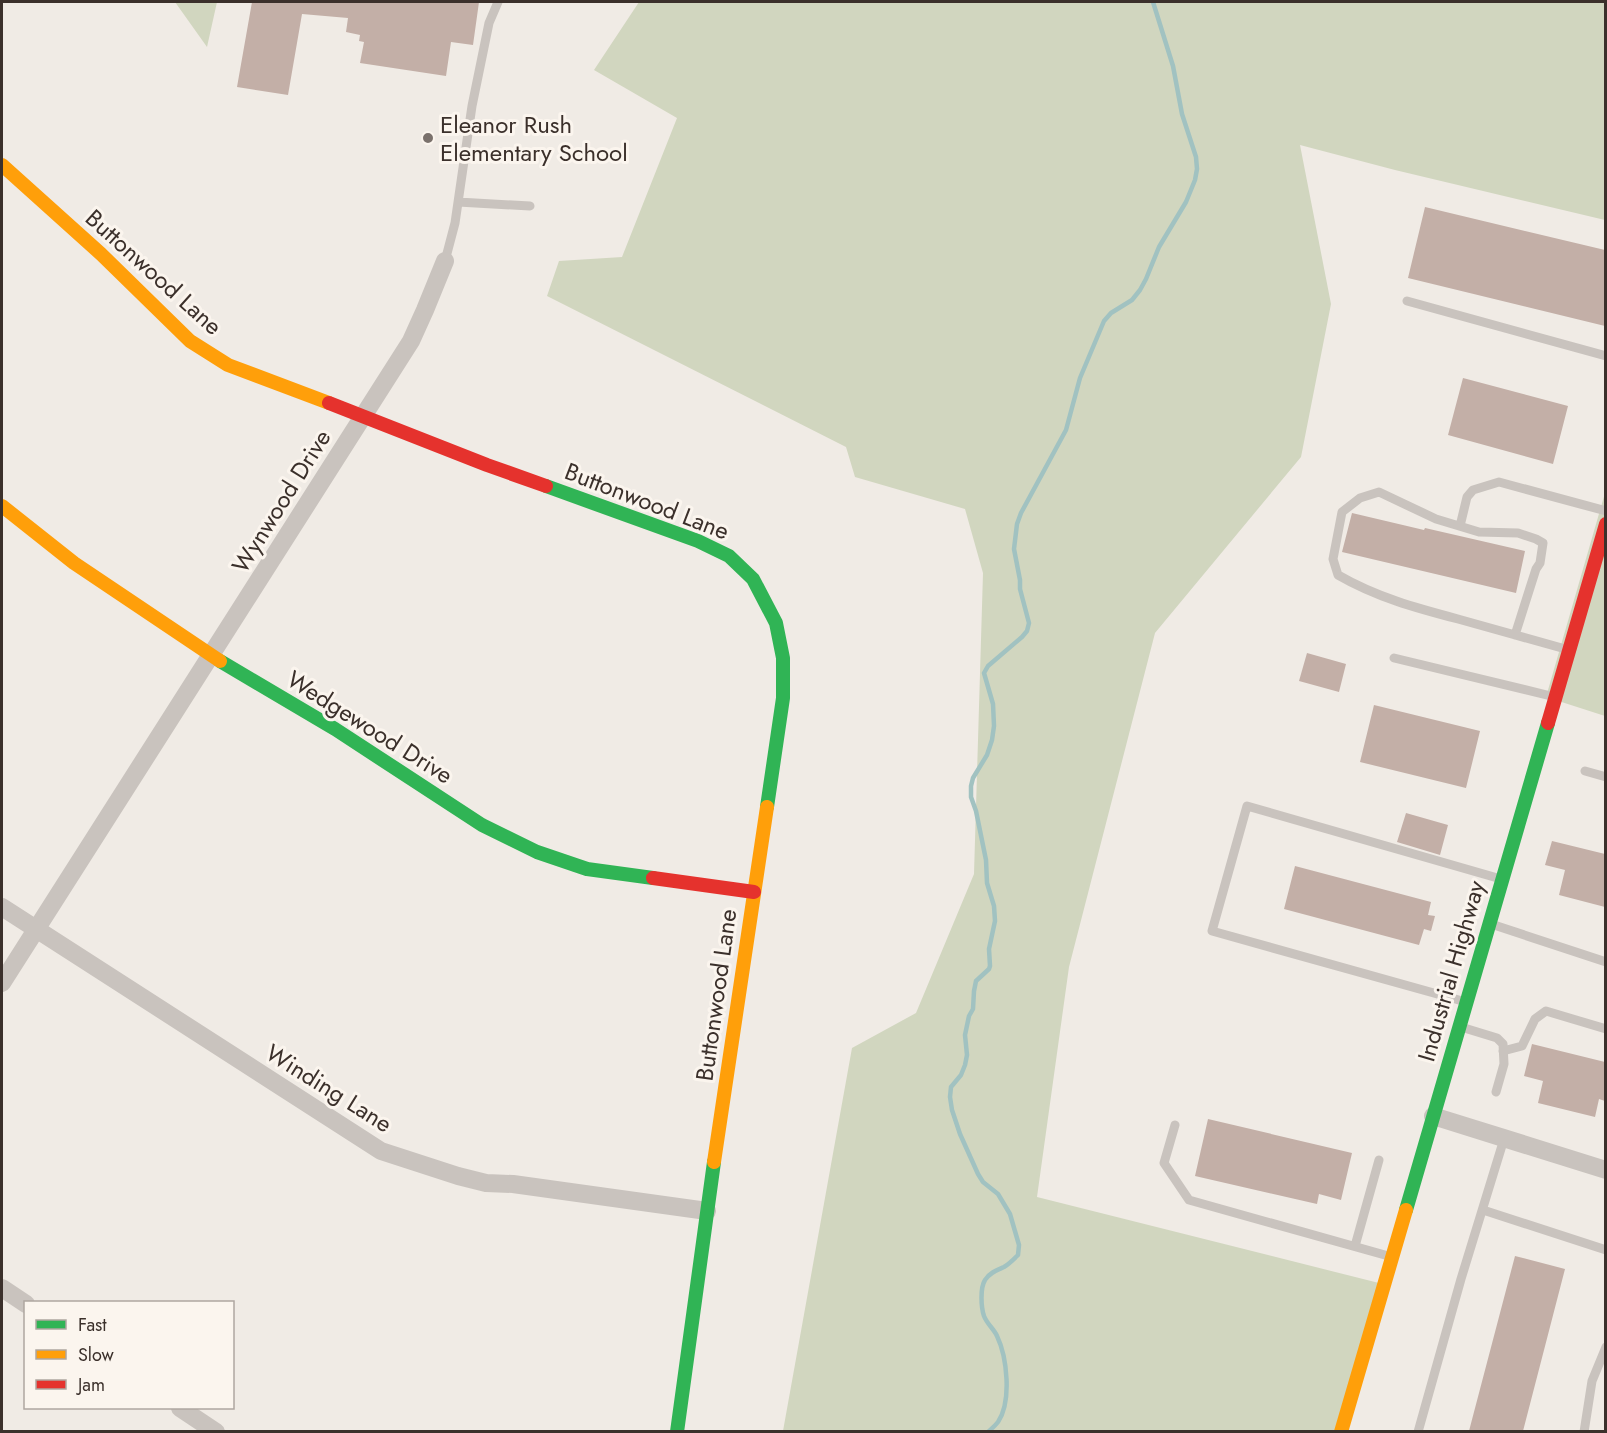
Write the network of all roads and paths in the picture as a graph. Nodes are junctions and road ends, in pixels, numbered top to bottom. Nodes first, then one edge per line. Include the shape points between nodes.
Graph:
1 (498, 2) edge
2 (2, 165) edge
3 (458, 202) junction
4 (530, 206) dead end
5 (444, 261) joint
6 (1407, 301) dead end
7 (1605, 356) edge
8 (363, 415) junction
9 (2, 506) edge
10 (1605, 511) edge
11 (1605, 524) edge
12 (1460, 526) junction
13 (1515, 635) junction
14 (1569, 650) junction
15 (211, 655) junction
16 (1394, 658) dead end
17 (1555, 697) junction
18 (1585, 771) dead end
19 (1605, 777) edge
20 (1502, 880) junction
21 (754, 892) junction
22 (2, 907) edge
23 (1489, 923) junction
24 (36, 929) junction
25 (1605, 962) edge
26 (2, 983) edge
27 (1466, 1002) junction
28 (1459, 1026) junction
29 (1605, 1029) edge
30 (1503, 1051) junction
31 (1496, 1092) dead end
32 (1432, 1116) junction
33 (1175, 1125) dead end
34 (1504, 1138) junction
35 (1379, 1160) dead end
36 (1605, 1170) edge
37 (1483, 1210) junction
38 (707, 1211) junction
39 (1355, 1246) junction
40 (1605, 1250) edge
41 (1392, 1257) junction
42 (2, 1288) edge
43 (24, 1303) edge
44 (1605, 1347) edge
45 (183, 1409) edge
46 (216, 1431) edge
47 (677, 1431) edge
48 (1341, 1431) edge
49 (1418, 1431) edge
50 (1584, 1431) edge

1 - 3 lane, Wynwood Drive via 489,23 472,106
2 - 8 street, Buttonwood Lane via 190,340 228,365
3 - 4 lane
3 - 5 lane, Wynwood Drive
5 - 8 street, Wynwood Drive via 411,341
6 - 7 lane
8 - 15 street, Wynwood Drive
8 - 21 street, Buttonwood Lane via 487,465 698,541 729,556 753,579 776,623 783,658 783,698
9 - 15 street, Wedgewood Drive via 74,563
10 - 12 lane via 1499,482 1473,490 1467,497
11 - 14 street, Industrial Highway
12 - 13 lane via 1479,532 1518,533 1543,543
12 - 13 lane via 1379,492 1360,498 1341,512 1333,559 1338,575 1402,603
13 - 14 lane
14 - 17 street, Industrial Highway
15 - 21 street, Wedgewood Drive via 335,729 482,825 537,852 587,869
15 - 24 street, Wynwood Drive
16 - 17 lane
17 - 20 street, Industrial Highway
18 - 19 lane
20 - 23 street, Industrial Highway
20 - 27 lane via 1247,806 1212,931
21 - 38 street, Buttonwood Lane
22 - 24 street, Winding Lane
23 - 25 lane
23 - 27 street, Industrial Highway
24 - 26 street, Wynwood Drive
24 - 38 street, Winding Lane via 381,1151 486,1183
27 - 28 street, Industrial Highway
28 - 30 lane via 1497,1038
28 - 32 street, Industrial Highway
29 - 30 lane via 1546,1011 1535,1019 1522,1046
30 - 31 lane via 1504,1064
32 - 34 street
32 - 41 street, Industrial Highway
33 - 39 lane via 1164,1163 1189,1200
34 - 36 street
34 - 37 lane
35 - 39 lane
37 - 40 lane
37 - 49 lane
38 - 47 street, Buttonwood Lane
39 - 41 lane
41 - 48 street, Industrial Highway
42 - 43 street
44 - 50 lane via 1592,1381
45 - 46 street

